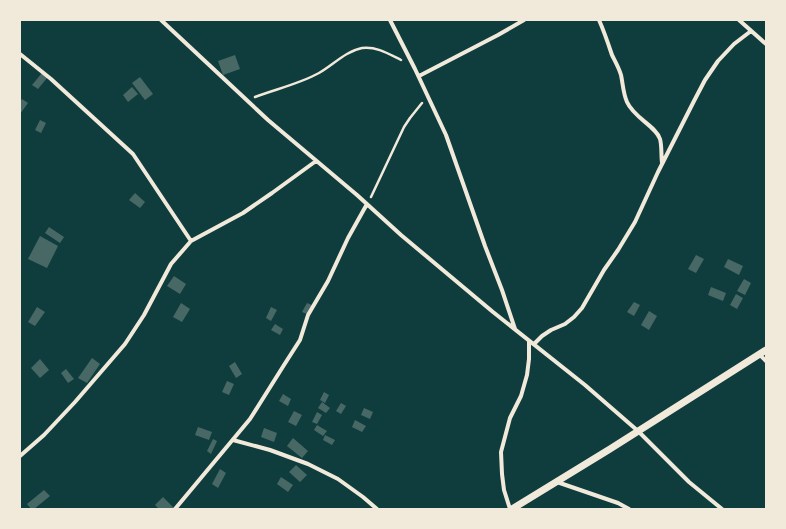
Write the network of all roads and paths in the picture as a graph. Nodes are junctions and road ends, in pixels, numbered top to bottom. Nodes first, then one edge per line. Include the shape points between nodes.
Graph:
1 (161, 20) edge
2 (390, 20) edge
3 (524, 20) edge
4 (599, 20) edge
5 (739, 20) edge
6 (747, 20) edge
7 (743, 24) junction
8 (751, 31) junction
9 (766, 44) edge
10 (20, 54) edge
11 (414, 66) junction
12 (419, 76) junction
13 (428, 96) junction
14 (247, 100) junction
15 (316, 161) junction
16 (662, 164) junction
17 (367, 204) junction
18 (191, 241) junction
19 (515, 329) junction
20 (529, 340) junction
21 (534, 344) junction
22 (766, 350) edge
23 (759, 354) junction
24 (766, 361) edge
25 (638, 431) junction
26 (233, 440) junction
27 (20, 456) edge
28 (557, 482) junction
29 (523, 506) edge
30 (175, 509) edge
31 (377, 509) edge
32 (511, 509) edge
33 (630, 509) edge
34 (722, 509) edge

1 - 14 street
2 - 11 street
3 - 12 street
4 - 16 street via 621,74 623,90 629,105 655,130 660,140
5 - 7 street
6 - 7 street
7 - 8 street
8 - 9 street
8 - 16 street via 718,61 705,80
10 - 18 street via 133,154
11 - 12 street
11 - 14 path via 375,49 362,48 298,83
12 - 13 street
13 - 17 path via 404,127
13 - 19 street via 446,135
14 - 15 street
15 - 17 street
15 - 18 street via 243,213
16 - 21 street via 635,222 582,308 565,324 546,333
17 - 19 street
17 - 26 street via 328,282 308,315 300,340 250,419
18 - 27 street via 171,264 144,315 124,344 75,402
19 - 20 street
20 - 21 street
20 - 32 street via 527,375 521,396 510,418 501,452 504,490
21 - 25 street
22 - 23 street
23 - 24 street
23 - 25 street
25 - 28 street
25 - 34 street via 689,482
26 - 30 street
26 - 31 street via 308,464 338,479
28 - 29 street
28 - 33 street
29 - 32 street

